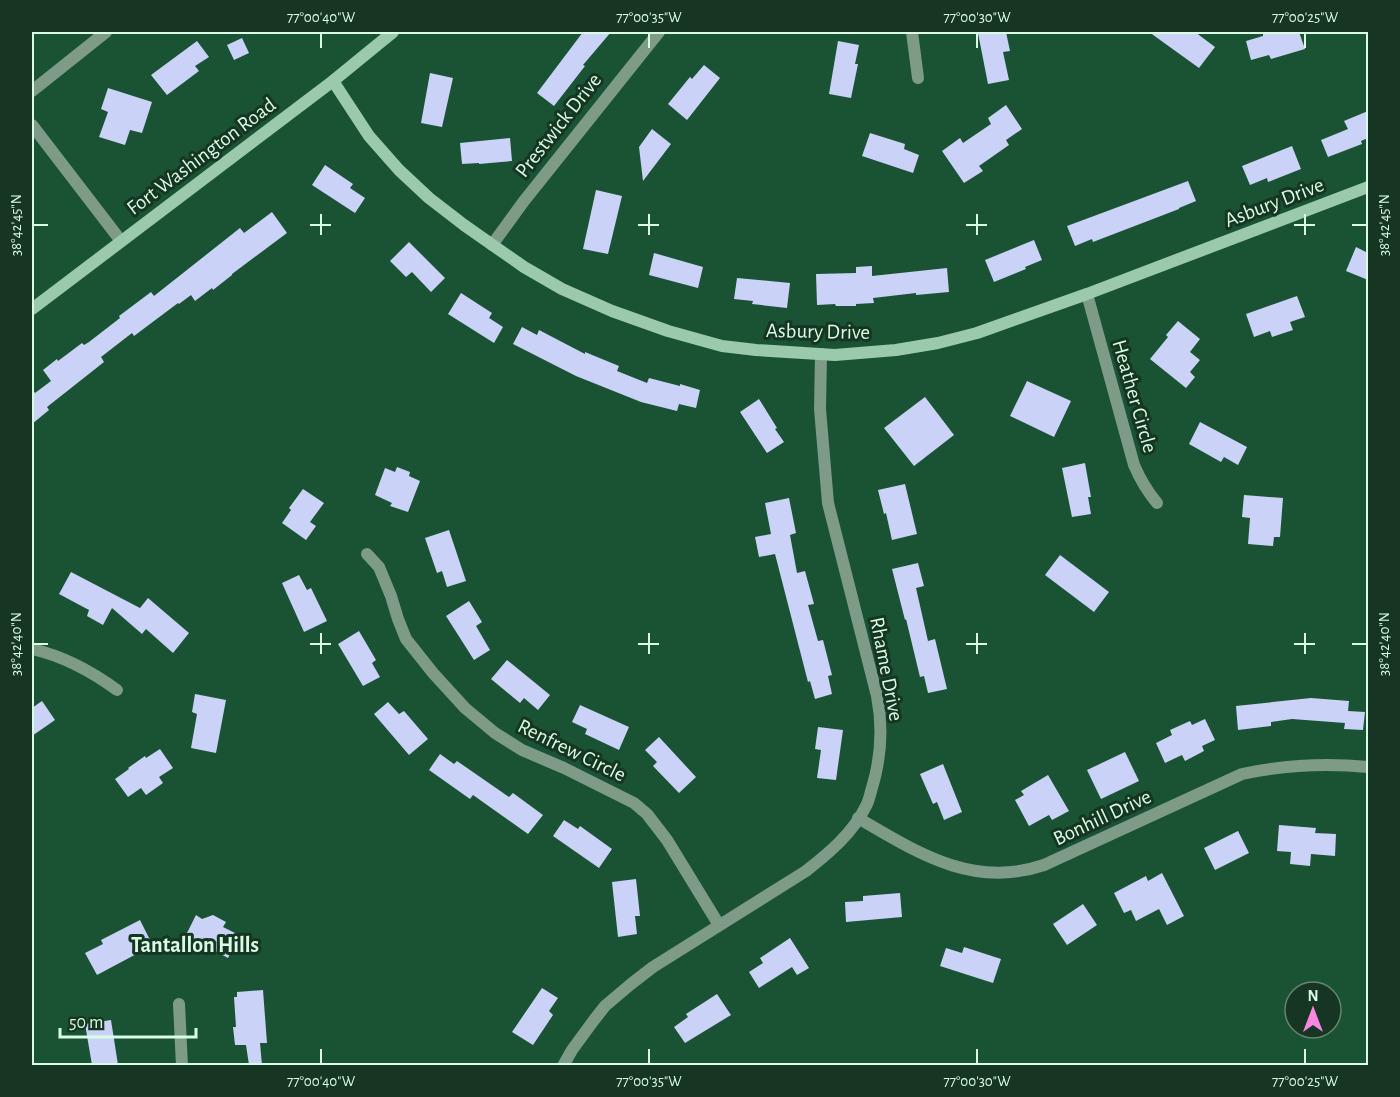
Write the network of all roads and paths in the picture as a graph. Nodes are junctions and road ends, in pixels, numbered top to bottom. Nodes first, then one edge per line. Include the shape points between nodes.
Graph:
1 (106, 32) edge
2 (393, 32) edge
3 (659, 32) edge
4 (912, 32) edge
5 (918, 78) dead end
6 (333, 81) junction
7 (32, 91) edge
8 (32, 125) edge
9 (1368, 187) edge
10 (121, 241) junction
11 (492, 246) junction
12 (1087, 294) junction
13 (32, 309) edge
14 (821, 354) junction
15 (1157, 503) dead end
16 (367, 554) dead end
17 (32, 649) edge
18 (117, 690) dead end
19 (1368, 767) edge
20 (858, 818) junction
21 (719, 925) junction
22 (179, 1004) dead end
23 (182, 1065) edge
24 (564, 1065) edge

1 - 7 street
2 - 6 street, Fort Washington Road
3 - 11 street, Prestwick Drive
4 - 5 street
6 - 10 street, Fort Washington Road
6 - 11 street, Asbury Drive via 369,136 399,170
8 - 10 street
9 - 12 street, Asbury Drive
10 - 13 street, Fort Washington Road
11 - 14 street, Asbury Drive via 562,289 668,331 722,346
12 - 14 street, Asbury Drive via 938,343 896,350
12 - 15 street, Heather Circle via 1134,465
14 - 20 street, Rhame Drive via 820,410 828,503 881,714 876,774 867,805
16 - 21 street, Renfrew Circle via 379,567 406,639 465,708 522,750 634,803 647,814 668,840
17 - 18 street via 79,666
19 - 20 street, Bonhill Drive via 1314,764 1242,774 1044,865 1020,872 969,870 940,862
20 - 21 street, Rhame Drive via 843,839 806,871
21 - 24 street, Rhame Drive via 617,995 594,1020
22 - 23 street

